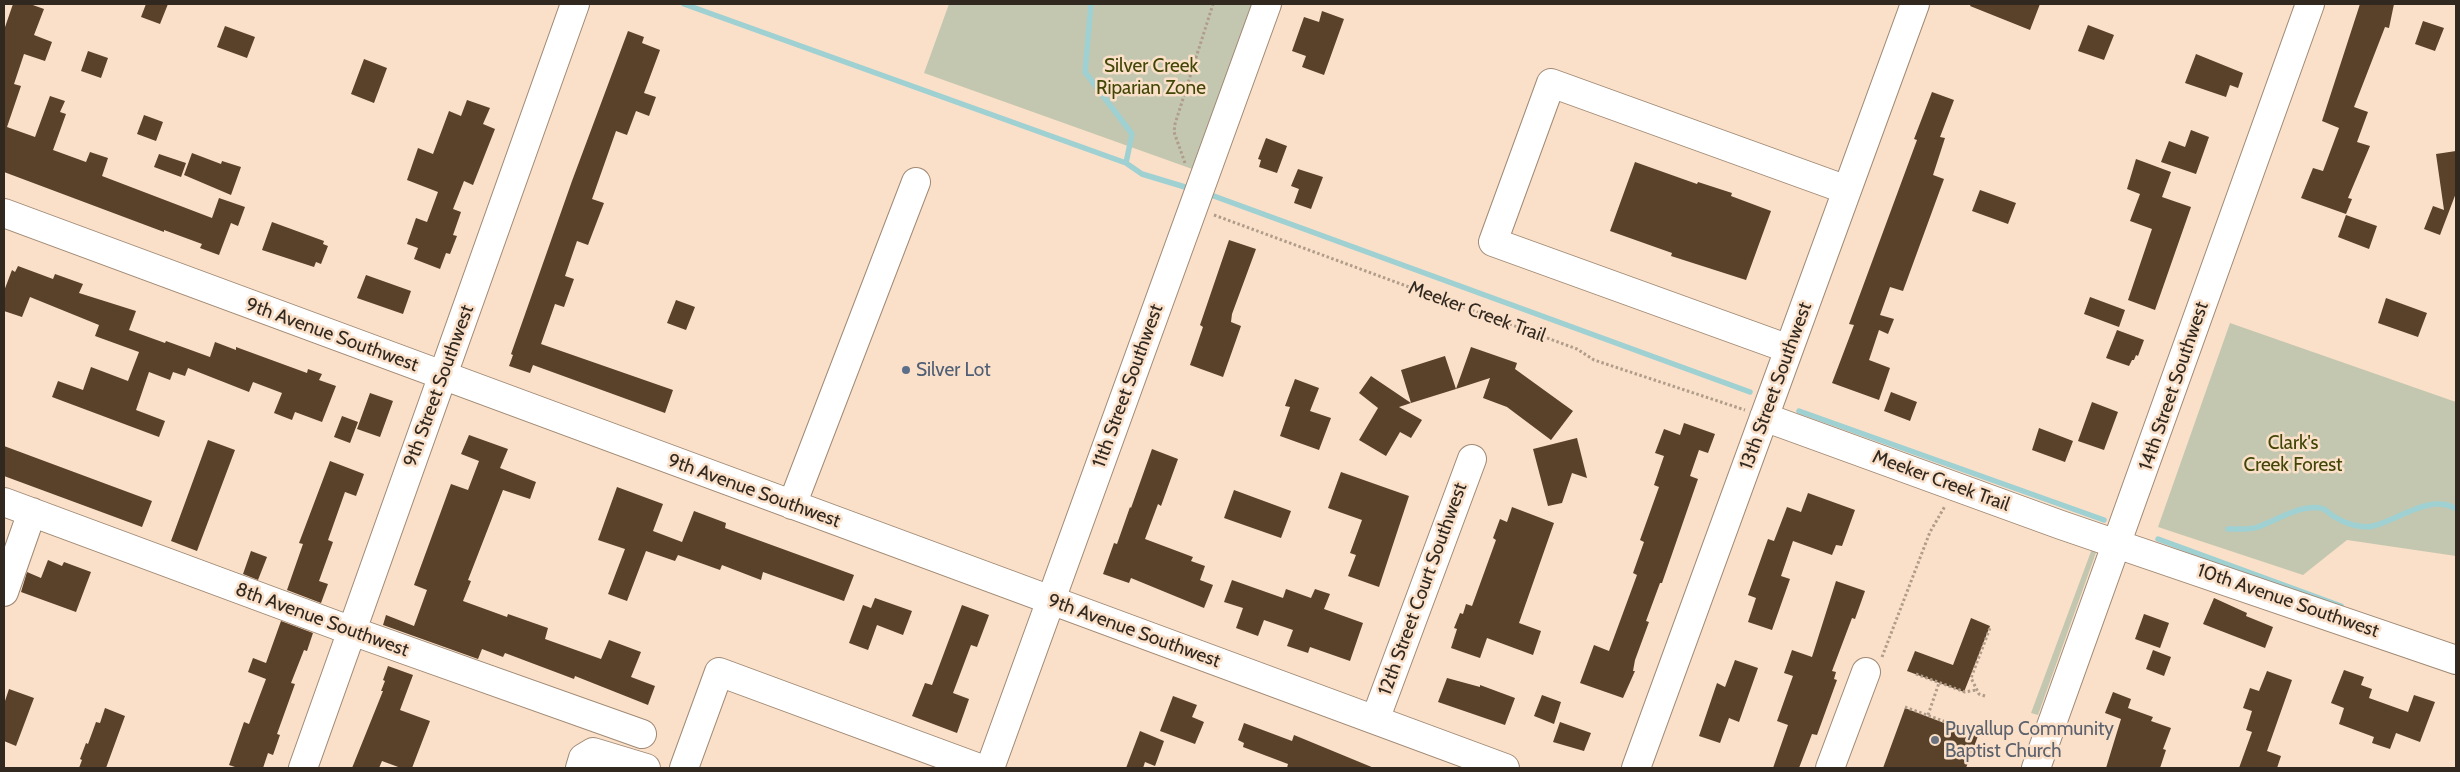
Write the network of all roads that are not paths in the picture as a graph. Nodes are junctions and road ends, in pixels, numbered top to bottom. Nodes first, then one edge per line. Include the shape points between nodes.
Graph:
1 (575, 4) edge
2 (1267, 4) edge
3 (1915, 4) edge
4 (2310, 4) edge
5 (916, 182) dead end
6 (1847, 190) junction
7 (4, 213) edge
8 (1789, 349) junction
9 (443, 376) junction
10 (1759, 415) junction
11 (1472, 459) dead end
12 (4, 502) edge
13 (792, 505) junction
14 (32, 512) junction
15 (2118, 543) junction
16 (4, 592) edge
17 (1050, 600) junction
18 (352, 631) junction
19 (2456, 660) edge
20 (1873, 666) road end
21 (1375, 720) junction
22 (642, 734) dead end
23 (303, 768) edge
24 (580, 768) edge
25 (646, 768) edge
26 (684, 768) edge
27 (979, 768) edge
28 (990, 768) edge
29 (1505, 768) edge
30 (1636, 768) edge
31 (1830, 768) edge
32 (2036, 768) edge

1 - 9 street, 9th Street Southwest
2 - 17 street, 11th Street Southwest
3 - 6 street, 13th Street Southwest
4 - 15 street, 14th Street Southwest
5 - 13 street
6 - 8 street, 13th Street Southwest
6 - 8 street via 1551,83 1493,242
7 - 9 street, 9th Avenue Southwest
8 - 10 street, 13th Street Southwest
9 - 13 street, 9th Avenue Southwest
9 - 18 street, 9th Street Southwest
10 - 15 street, Meeker Creek Trail
10 - 30 street, 13th Street Southwest
11 - 21 street, 12th Street Court Southwest
12 - 14 street, 8th Avenue Southwest
13 - 17 street, 9th Avenue Southwest
14 - 16 street
14 - 18 street, 8th Avenue Southwest
15 - 19 street, 10th Avenue Southwest
15 - 32 street, 14th Street Southwest
17 - 21 street, 9th Avenue Southwest
17 - 28 street, 11th Street Southwest
18 - 22 street, 8th Avenue Southwest
18 - 23 street, 9th Street Southwest
20 - 31 street
21 - 29 street, 9th Avenue Southwest
24 - 25 street via 583,758 593,752
26 - 27 street via 719,672

